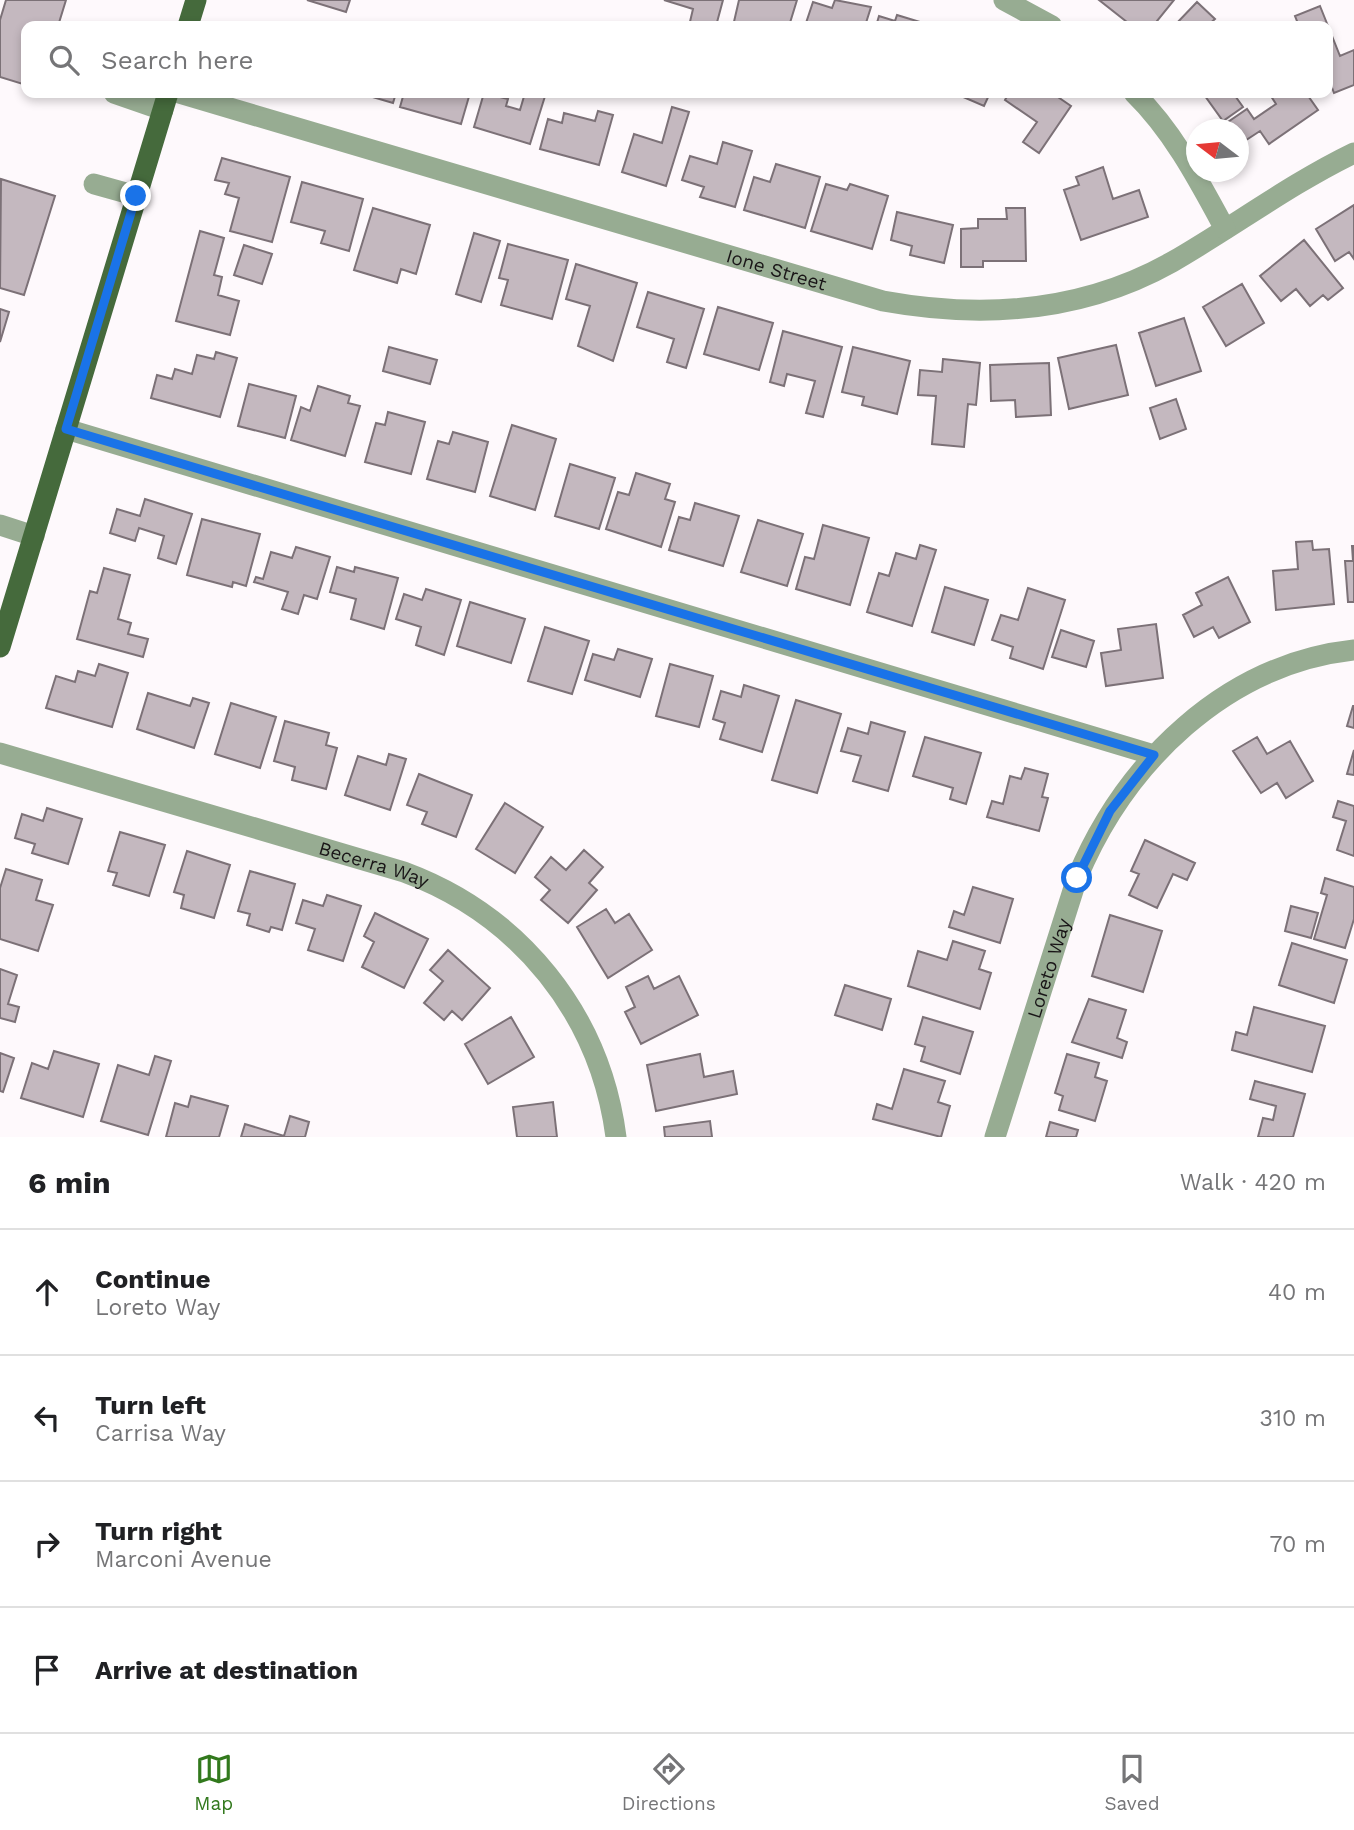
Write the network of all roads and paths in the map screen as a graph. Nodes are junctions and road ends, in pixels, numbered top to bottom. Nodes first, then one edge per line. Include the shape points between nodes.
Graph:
1 (196, 0) edge
2 (1004, 0) edge
3 (190, 21) edge
4 (1043, 21) edge
5 (146, 98) edge
6 (196, 98) edge
7 (1138, 98) edge
8 (165, 101) edge
9 (1354, 153) edge
10 (94, 184) dead end
11 (136, 196) junction
12 (1225, 229) junction
13 (66, 429) junction
14 (0, 526) edge
15 (34, 536) junction
16 (0, 647) edge
17 (1354, 650) edge
18 (0, 753) edge
19 (1154, 755) junction
20 (616, 1137) edge
21 (995, 1137) edge

1 - 3 main road
2 - 4 street
5 - 8 street
6 - 12 street, Ione Street via 883,301 925,309 1009,311 1112,289 1170,263
7 - 12 street via 1195,172
8 - 11 main road
9 - 12 street, Ione Street
10 - 11 street
11 - 13 main road
13 - 15 main road
13 - 19 street
14 - 15 street
15 - 16 main road
17 - 19 street, Loreto Way via 1297,662 1245,685 1183,726
18 - 20 street, Becerra Way via 404,872 464,900 517,940 570,1004 605,1080
19 - 21 street, Loreto Way via 1110,811 1077,878

